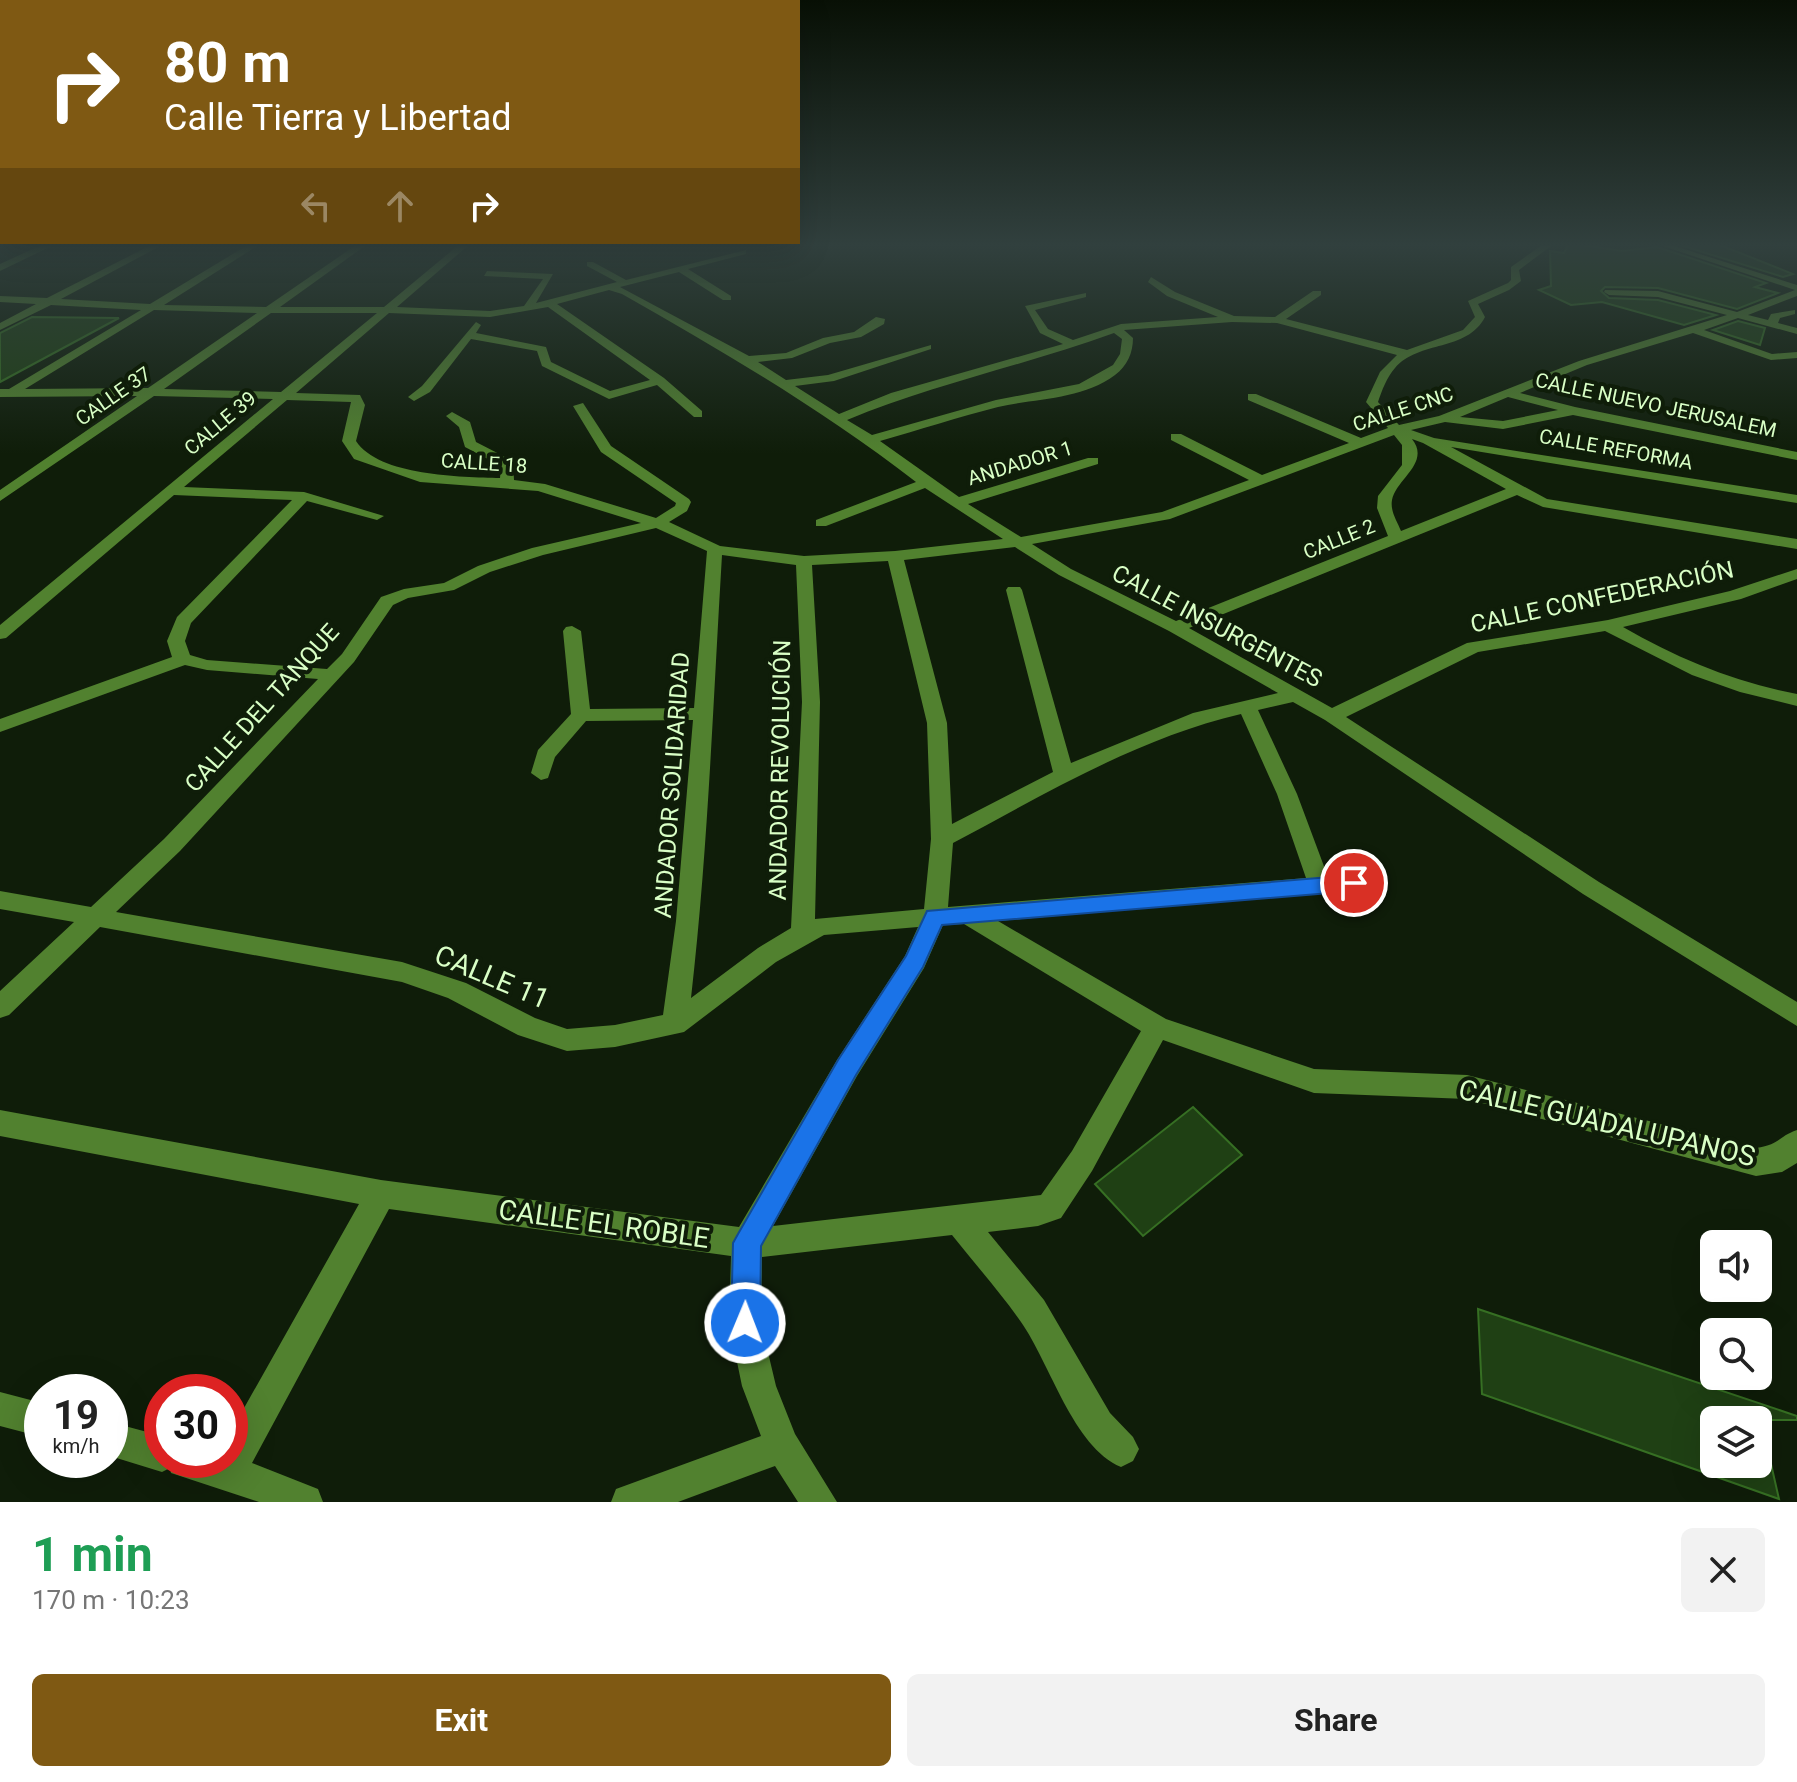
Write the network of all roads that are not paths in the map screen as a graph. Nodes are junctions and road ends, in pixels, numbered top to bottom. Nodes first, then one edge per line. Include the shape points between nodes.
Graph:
1 (27, 313) edge
2 (145, 313) edge
3 (265, 313) edge
4 (383, 313) edge
5 (454, 313) edge
6 (484, 313) edge
7 (563, 313) edge
8 (665, 313) edge
9 (1032, 313) edge
10 (1218, 313) edge
11 (1287, 313) edge
12 (1478, 313) edge
13 (1729, 313) edge
14 (1741, 313) edge
15 (1787, 313) edge
16 (474, 314) junction
17 (1736, 315) junction
18 (880, 319) dead end
19 (1232, 319) junction
20 (1277, 320) junction
21 (1772, 325) junction
22 (0, 327) edge
23 (1115, 329) junction
24 (1694, 330) junction
25 (1797, 331) edge
26 (468, 335) junction
27 (1072, 344) junction
28 (927, 347) dead end
29 (1407, 354) junction
30 (1797, 355) edge
31 (747, 360) junction
32 (660, 381) junction
33 (784, 384) junction
34 (150, 392) junction
35 (1507, 393) junction
36 (4, 395) edge
37 (285, 395) junction
38 (414, 397) dead end
39 (1252, 397) dead end
40 (579, 406) dead end
41 (1574, 411) junction
42 (698, 414) dead end
43 (452, 416) dead end
44 (838, 419) junction
45 (1443, 419) junction
46 (1397, 429) junction
47 (1176, 437) dead end
48 (870, 440) junction
49 (1428, 440) junction
50 (1361, 443) junction
51 (1797, 456) edge
52 (1093, 461) dead end
53 (1263, 481) junction
54 (507, 483) junction
55 (926, 483) junction
56 (1518, 489) junction
57 (171, 491) junction
58 (304, 496) junction
59 (0, 497) edge
60 (1797, 499) edge
61 (959, 502) junction
62 (377, 516) dead end
63 (658, 523) junction
64 (821, 523) dead end
65 (1396, 538) junction
66 (1017, 542) junction
67 (1797, 544) edge
68 (715, 549) junction
69 (895, 556) junction
70 (804, 561) junction
71 (1797, 574) edge
72 (1014, 590) dead end
73 (1608, 625) junction
74 (1175, 627) junction
75 (572, 631) dead end
76 (0, 634) edge
77 (184, 659) junction
78 (332, 675) junction
79 (1296, 695) junction
80 (1797, 700) edge
81 (1246, 705) junction
82 (705, 714) junction
83 (581, 715) junction
84 (1332, 716) junction
85 (0, 726) edge
86 (541, 773) dead end
87 (1064, 773) junction
88 (942, 839) junction
89 (1354, 883) dead end
90 (1319, 885) junction
91 (0, 900) edge
92 (97, 916) junction
93 (970, 916) junction
94 (935, 917) junction
95 (803, 933) junction
96 (0, 1007) edge
97 (1797, 1015) edge
98 (675, 1024) junction
99 (1157, 1027) junction
100 (0, 1123) edge
101 (1797, 1143) edge
102 (381, 1194) junction
103 (958, 1219) junction
104 (747, 1243) junction
105 (0, 1409) edge
106 (24, 1415) edge
107 (248, 1436) edge
108 (782, 1446) junction
109 (1121, 1449) dead end
110 (243, 1478) edge
111 (305, 1502) edge
112 (629, 1502) edge
113 (819, 1502) edge

1 - 22 street
2 - 36 street
3 - 34 street, CALLE 37
4 - 37 street, CALLE 39
5 - 16 street
6 - 16 street
7 - 32 street
8 - 31 street, CALLE INSURGENTES
9 - 27 street via 1044,331
10 - 19 street
11 - 20 street
12 - 29 street via 1479,324 1470,331
13 - 17 street
14 - 17 street, CALLE CNC
15 - 21 street via 1775,316
16 - 26 street via 478,322
17 - 21 street
17 - 24 street, CALLE CNC
18 - 31 street via 857,335 788,356
19 - 20 street
19 - 23 street
20 - 29 street
21 - 25 street
23 - 27 street
23 - 48 street via 1128,338 1128,345 1122,364 1107,376
24 - 30 street via 1771,357
24 - 35 street, CALLE CNC via 1583,363
26 - 32 street via 542,349 546,364 609,395
26 - 38 street
27 - 44 street via 895,396
28 - 33 street via 830,378
29 - 46 street via 1394,362 1372,402
31 - 33 street, CALLE INSURGENTES
32 - 42 street
33 - 44 street, CALLE INSURGENTES
34 - 36 street, CALLE 18
34 - 37 street, CALLE 18
34 - 59 street, CALLE 37
35 - 41 street, CALLE NUEVO JERUSALEM
35 - 45 street, CALLE CNC
37 - 54 street, CALLE 18 via 356,398 359,405 349,441 359,456 381,466 425,479
37 - 57 street, CALLE 39
39 - 50 street
40 - 63 street via 606,449 684,502
41 - 45 street via 1503,425
41 - 51 street, CALLE NUEVO JERUSALEM
43 - 54 street via 465,425 470,444 508,464
44 - 48 street, CALLE INSURGENTES
45 - 46 street, CALLE CNC
46 - 49 street
46 - 50 street, CALLE CNC
46 - 65 street via 1409,444 1409,465 1385,496 1384,508
47 - 53 street
48 - 55 street, CALLE INSURGENTES
49 - 56 street
49 - 60 street, CALLE REFORMA
50 - 53 street, CALLE CNC
52 - 61 street, ANDADOR 1
53 - 66 street, CALLE CNC via 1165,516
54 - 63 street, CALLE 18 via 540,487
55 - 61 street, CALLE INSURGENTES
55 - 64 street
56 - 65 street, CALLE 2
56 - 67 street via 1543,503 1574,510
57 - 58 street
57 - 76 street, CALLE 39
58 - 62 street
58 - 77 street via 183,621 174,642
61 - 66 street, CALLE INSURGENTES
63 - 68 street, CALLE 18
63 - 78 street, CALLE DEL TANQUE via 538,551 448,587 387,601
65 - 74 street, CALLE 2
66 - 69 street, CALLE 18
66 - 74 street, CALLE INSURGENTES
68 - 70 street, CALLE 18
68 - 82 street, ANDADOR SOLIDARIDAD
69 - 70 street, CALLE 18
69 - 88 street via 937,723
70 - 95 street, ANDADOR REVOLUCIÓN via 811,702
71 - 73 street, CALLE CONFEDERACIÓN via 1735,595
72 - 87 street
73 - 80 street via 1657,655 1761,694
73 - 84 street, CALLE CONFEDERACIÓN via 1473,647
74 - 79 street, CALLE INSURGENTES
75 - 83 street
77 - 78 street
77 - 85 street
78 - 92 street, CALLE DEL TANQUE via 172,845
79 - 81 street
79 - 84 street, CALLE INSURGENTES
81 - 87 street via 1200,717
81 - 90 street via 1275,762
82 - 83 street
82 - 98 street, ANDADOR SOLIDARIDAD
83 - 86 street via 545,755
84 - 97 street, CALLE INSURGENTES via 1591,888
87 - 88 street
88 - 94 street
89 - 90 street, CALLE 11
90 - 93 street, CALLE 11
91 - 92 street, CALLE 11
92 - 96 street, CALLE DEL TANQUE
92 - 98 street, CALLE 11 via 402,972 457,990 527,1027 567,1040
93 - 94 street, CALLE 11
93 - 99 street, CALLE GUADALUPANOS
94 - 95 street, CALLE 11 via 823,926
94 - 104 street via 915,961
95 - 98 street, CALLE 11
99 - 101 street, CALLE GUADALUPANOS via 1314,1081 1467,1087 1756,1162 1782,1158
99 - 103 street, CALLE EL ROBLE via 1050,1208 1017,1217
100 - 102 street, CALLE EL ROBLE
102 - 104 street, CALLE EL ROBLE
102 - 107 street
103 - 104 street, CALLE EL ROBLE
103 - 109 street via 1033,1311 1098,1425
104 - 108 street via 745,1323 759,1386
105 - 106 street
108 - 112 street
108 - 113 street
110 - 111 street

